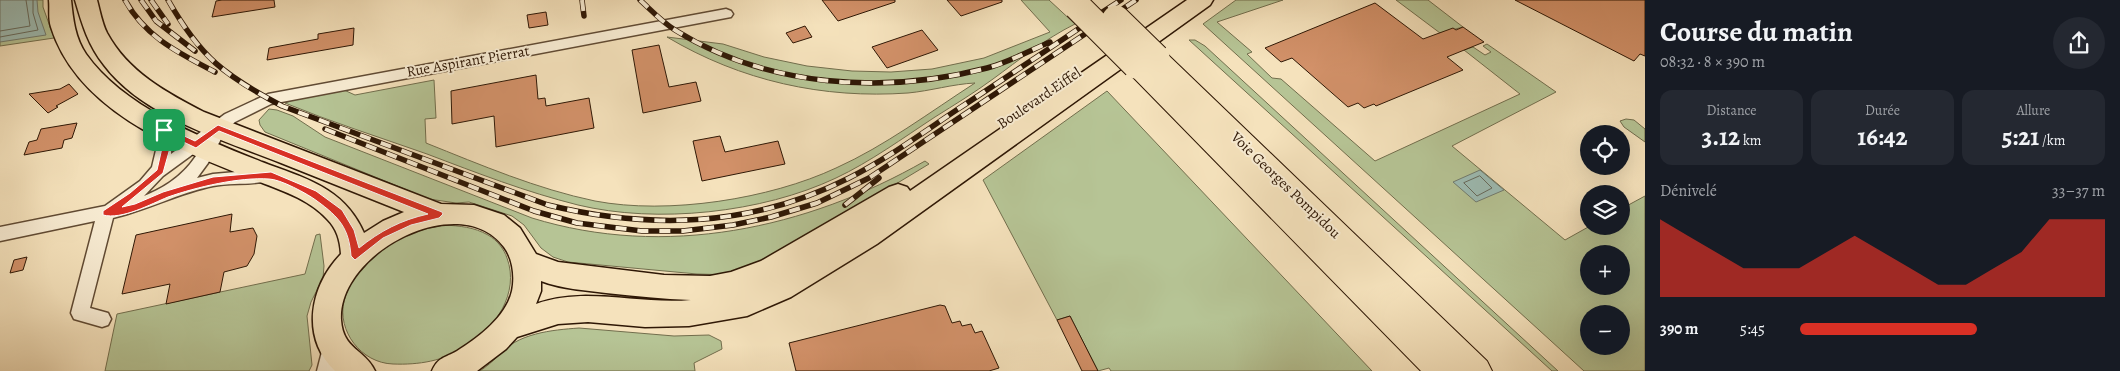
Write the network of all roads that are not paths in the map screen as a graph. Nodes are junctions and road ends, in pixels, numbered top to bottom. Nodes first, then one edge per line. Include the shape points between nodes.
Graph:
1 (60, 0) edge
2 (86, 0) edge
3 (1202, 0) edge
4 (1081, 2) edge
5 (1181, 8) edge
6 (726, 14) dead end
7 (1146, 61) junction
8 (164, 130) junction
9 (207, 141) junction
10 (160, 171) junction
11 (271, 175) junction
12 (166, 194) junction
13 (106, 213) junction
14 (439, 214) junction
15 (0, 234) edge
16 (355, 256) junction
17 (526, 262) junction
18 (102, 319) dead end
19 (507, 328) junction
20 (331, 360) edge
21 (360, 371) edge
22 (447, 371) edge
23 (1442, 371) edge
24 (1476, 371) edge

1 - 8 main road via 62,27 68,43 92,78 112,96
2 - 9 main road via 90,23 117,65 173,108
3 - 5 main road, Boulevard Eiffel
4 - 7 highway, Voie Georges Pompidou, bridge
5 - 17 main road, Boulevard Eiffel via 895,196 771,269 732,284 710,288 576,277 556,274
5 - 19 main road via 867,236 782,288 746,303 689,314 588,309 558,311
6 - 9 street, Rue Aspirant Pierrat via 288,93 247,108
7 - 23 highway, Voie Georges Pompidou
7 - 24 highway, Voie Georges Pompidou
8 - 9 main road
8 - 10 street via 166,148
9 - 10 street, Rue Aspirant Pierrat
9 - 11 main road
9 - 12 street via 197,168
9 - 14 main road
10 - 13 street, Rue Aspirant Pierrat
11 - 12 street via 213,180
11 - 16 main road via 313,193 339,212 350,230
12 - 13 street via 136,207
13 - 15 street
13 - 18 street via 80,313
14 - 16 main road via 409,222 380,236
14 - 17 main road via 469,215 496,223 515,239
16 - 20 main road via 338,280 326,312
17 - 19 main road via 525,294
19 - 22 main road via 487,349
20 - 21 main road

